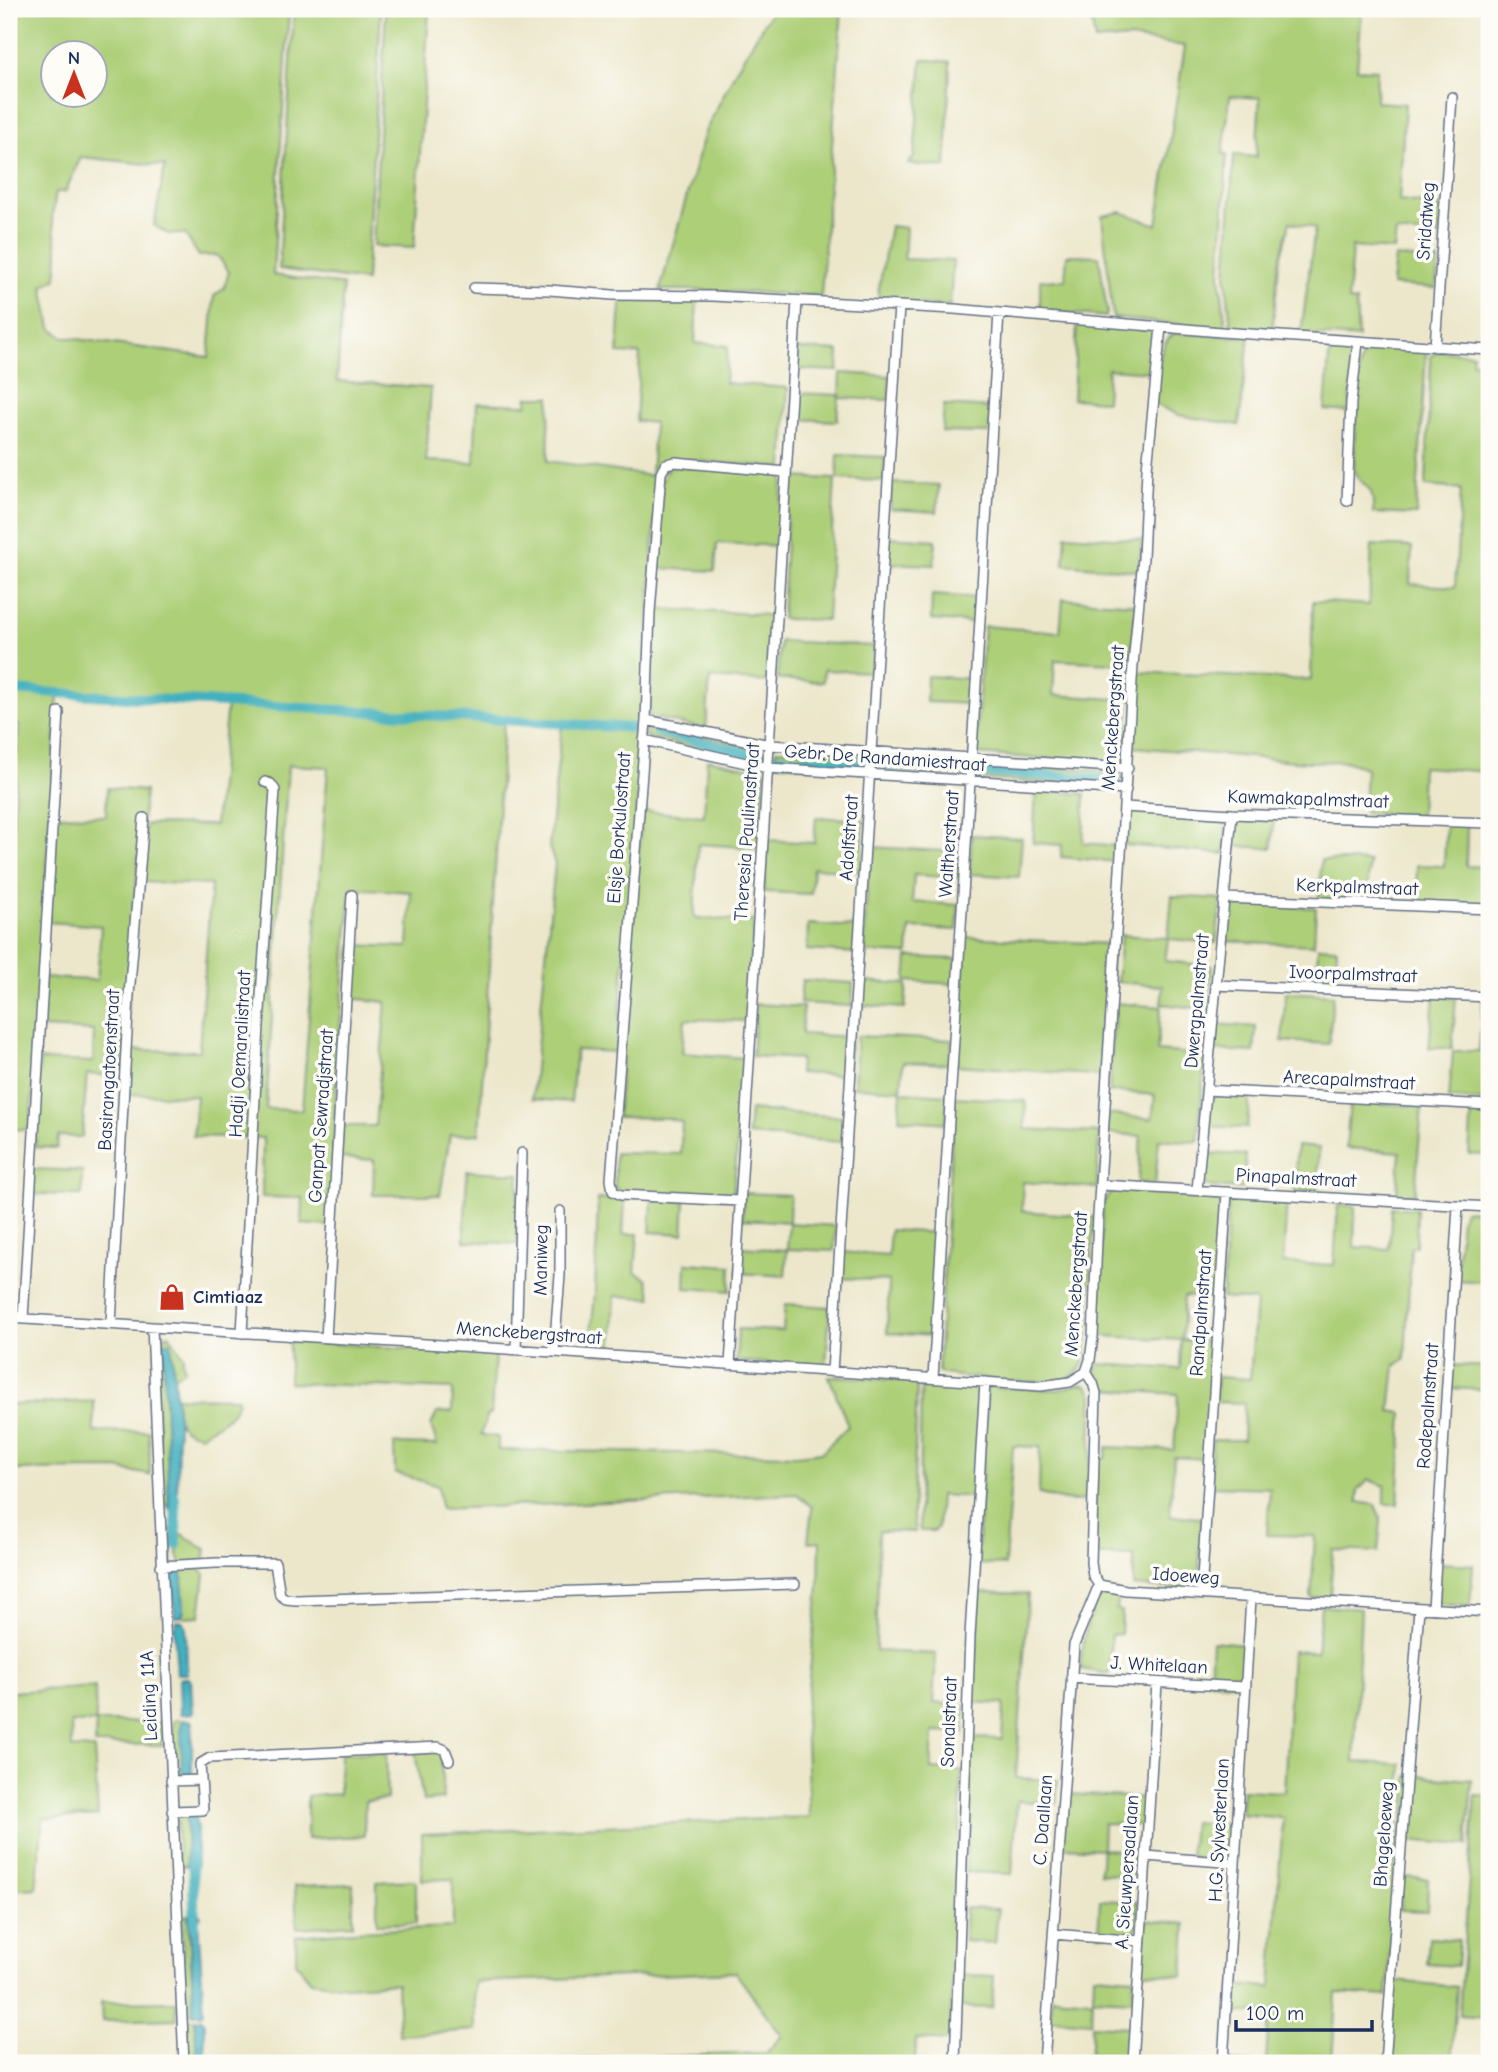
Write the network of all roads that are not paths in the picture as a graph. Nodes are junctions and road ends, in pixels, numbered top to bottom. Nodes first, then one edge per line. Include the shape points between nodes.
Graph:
1 (1452, 97) dead end
2 (474, 288) dead end
3 (797, 301) junction
4 (899, 306) junction
5 (999, 313) junction
6 (1161, 327) junction
7 (1358, 342) junction
8 (1435, 347) junction
9 (1489, 350) edge
10 (786, 472) junction
11 (1347, 501) dead end
12 (60, 712) dead end
13 (646, 720) junction
14 (643, 740) junction
15 (770, 745) junction
16 (872, 751) junction
17 (972, 760) junction
18 (768, 768) junction
19 (1128, 768) junction
20 (870, 776) junction
21 (265, 782) dead end
22 (970, 782) junction
23 (1126, 790) junction
24 (1125, 807) junction
25 (1231, 814) junction
26 (144, 818) dead end
27 (1489, 823) edge
28 (352, 895) dead end
29 (1224, 898) junction
30 (1489, 909) edge
31 (1215, 985) junction
32 (1489, 997) edge
33 (1206, 1090) junction
34 (1489, 1105) edge
35 (522, 1153) dead end
36 (1101, 1185) junction
37 (1197, 1190) junction
38 (1227, 1192) junction
39 (739, 1201) junction
40 (1458, 1206) junction
41 (1489, 1208) edge
42 (560, 1211) dead end
43 (9, 1318) edge
44 (23, 1319) junction
45 (111, 1324) junction
46 (152, 1327) junction
47 (242, 1333) junction
48 (326, 1338) junction
49 (516, 1350) junction
50 (554, 1352) junction
51 (730, 1366) junction
52 (832, 1372) junction
53 (1086, 1372) junction
54 (933, 1378) junction
55 (985, 1382) junction
56 (163, 1566) junction
57 (795, 1584) dead end
58 (1099, 1585) junction
59 (1201, 1594) junction
60 (1251, 1598) junction
61 (1419, 1608) junction
62 (1433, 1609) junction
63 (1489, 1612) edge
64 (1071, 1678) junction
65 (1157, 1684) junction
66 (1245, 1687) junction
67 (449, 1759) dead end
68 (196, 1780) junction
69 (173, 1781) junction
70 (176, 1811) junction
71 (1146, 1856) junction
72 (1235, 1863) junction
73 (1053, 1934) junction
74 (1140, 1941) junction
75 (184, 2063) edge
76 (955, 2063) edge
77 (1044, 2063) edge
78 (1133, 2063) edge
79 (1223, 2063) edge
80 (1385, 2063) edge

1 - 8 street, Sridatweg
2 - 3 street
3 - 4 street
3 - 10 street, Theresia Paulinastraat
4 - 5 street
4 - 16 street, Adolfstraat
5 - 6 street
5 - 17 street, Waltherstraat
6 - 7 street
6 - 19 street, Menckebergstraat
7 - 8 street
7 - 11 street
8 - 9 street
10 - 13 street, Elsje Borkulostraat via 666,464 661,473 650,612
10 - 15 street, Theresia Paulinastraat
12 - 44 street
13 - 14 street, Elsje Borkulostraat
13 - 15 street, Gebr. De Randamiestraat
14 - 18 street, Gebr. De Randamiestraat
14 - 39 street, Elsje Borkulostraat via 613,1191 636,1197
15 - 16 street, Gebr. De Randamiestraat
15 - 18 street, Theresia Paulinastraat
16 - 17 street, Gebr. De Randamiestraat
16 - 20 street, Adolfstraat
17 - 19 street, Gebr. De Randamiestraat
17 - 22 street, Waltherstraat
18 - 20 street, Gebr. De Randamiestraat
18 - 39 street, Theresia Paulinastraat
19 - 23 street, Menckebergstraat
20 - 22 street, Gebr. De Randamiestraat
20 - 52 street, Adolfstraat
21 - 47 street, Hadji Oemaralistraat via 275,790
22 - 23 street, Gebr. De Randamiestraat
22 - 54 street, Waltherstraat
23 - 24 street, Menckebergstraat
24 - 25 street, Kawmakapalmstraat
24 - 36 street, Menckebergstraat
25 - 27 street, Kawmakapalmstraat
25 - 29 street, Dwergpalmstraat
26 - 45 street, Basirangatoenstraat
28 - 48 street, Ganpat Sewradjstraat
29 - 30 street, Kerkpalmstraat
29 - 31 street, Dwergpalmstraat
31 - 32 street, Ivoorpalmstraat
31 - 33 street, Dwergpalmstraat
33 - 34 street, Arecapalmstraat
33 - 37 street, Dwergpalmstraat
35 - 49 street
36 - 37 street, Pinapalmstraat
36 - 53 street, Menckebergstraat via 1093,1337
37 - 38 street, Pinapalmstraat
38 - 40 street, Pinapalmstraat
38 - 59 street, Randpalmstraat
39 - 51 street, Theresia Paulinastraat
40 - 41 street, Pinapalmstraat
40 - 62 street, Rodepalmstraat
42 - 50 street, Maniweg
43 - 44 street, Menckebergstraat
44 - 45 street, Menckebergstraat
45 - 46 street, Menckebergstraat
46 - 47 street, Menckebergstraat
46 - 56 street, Leiding 11A
47 - 48 street, Menckebergstraat
48 - 49 street, Menckebergstraat
49 - 50 street, Menckebergstraat
50 - 51 street, Menckebergstraat
51 - 52 street, Menckebergstraat
52 - 54 street, Menckebergstraat
53 - 55 street, Menckebergstraat via 1055,1385
53 - 58 street via 1096,1393 1091,1563
54 - 55 street, Menckebergstraat
55 - 76 street, Sonalstraat via 970,1636
56 - 57 street via 275,1563 280,1595 296,1600
56 - 69 street, Leiding 11A
58 - 59 street, Idoeweg
58 - 64 street, C. Daallaan via 1074,1645
59 - 60 street, Idoeweg
60 - 61 street, Idoeweg
60 - 66 street, H.G. Sylvesterlaan
61 - 62 street, Idoeweg
61 - 80 street, Bhageloeweg
62 - 63 street, Idoeweg
64 - 65 street, J. Whitelaan
64 - 73 street, C. Daallaan
65 - 66 street, J. Whitelaan
65 - 71 street, A. Sieuwpersadlaan
66 - 72 street, H.G. Sylvesterlaan
67 - 68 street via 438,1747 210,1758 200,1764
68 - 69 street
68 - 70 street via 203,1810
69 - 70 street, Leiding 11A
70 - 75 street, Leiding 11A
71 - 72 street
71 - 74 street, A. Sieuwpersadlaan
72 - 79 street, H.G. Sylvesterlaan
73 - 74 street
73 - 77 street, C. Daallaan
74 - 78 street, A. Sieuwpersadlaan

